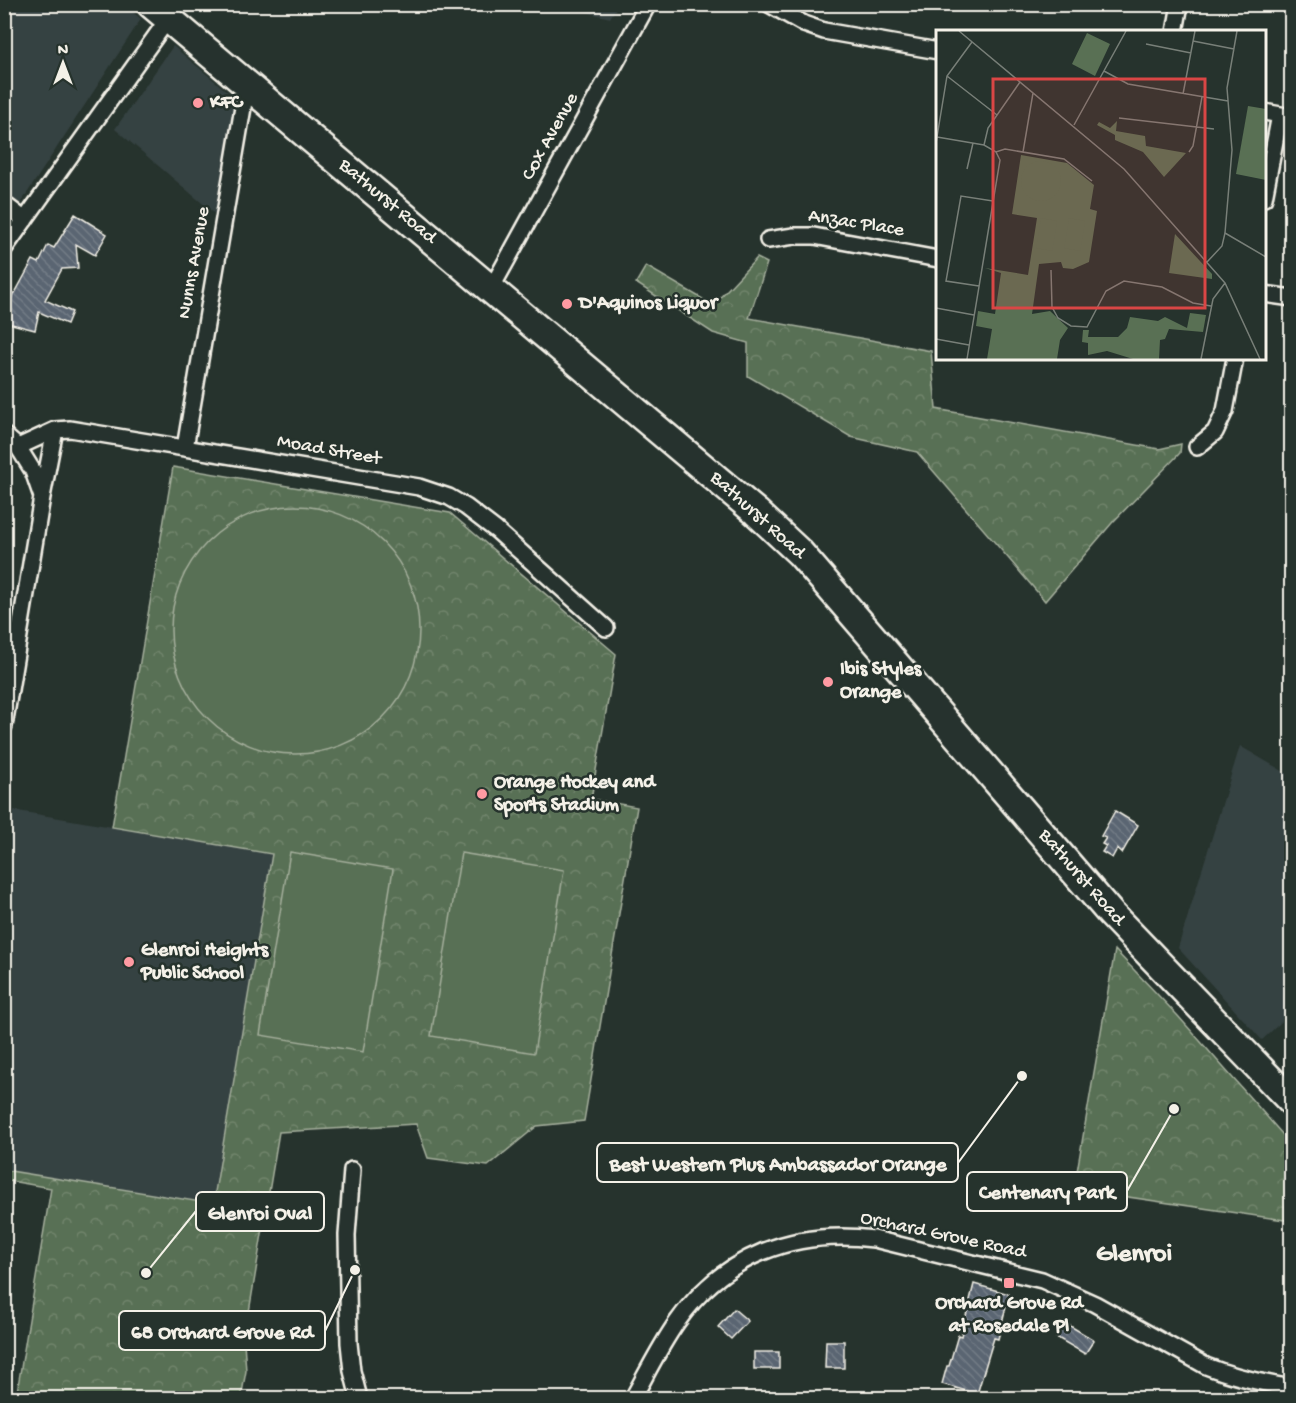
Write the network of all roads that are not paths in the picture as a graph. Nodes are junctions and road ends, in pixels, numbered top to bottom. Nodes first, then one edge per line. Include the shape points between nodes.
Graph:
1 (648, 4) edge
2 (769, 4) edge
3 (1180, 4) edge
4 (160, 11) edge
5 (1175, 30) edge
6 (936, 51) edge
7 (246, 84) junction
8 (1279, 114) edge
9 (1266, 187) edge
10 (4, 204) edge
11 (25, 220) junction
12 (768, 240) dead end
13 (4, 249) edge
14 (936, 259) edge
15 (491, 289) junction
16 (1266, 294) edge
17 (1292, 298) edge
18 (1235, 360) edge
19 (55, 430) junction
20 (4, 435) edge
21 (18, 447) junction
22 (1197, 447) dead end
23 (185, 448) junction
24 (42, 497) junction
25 (606, 628) dead end
26 (4, 726) edge
27 (1292, 1102) edge
28 (352, 1170) dead end
29 (1292, 1388) edge
30 (359, 1398) edge
31 (633, 1398) edge

1 - 15 street, Cox Avenue
2 - 6 street via 824,31
3 - 5 street
4 - 7 highway, Bathurst Road
4 - 11 street
7 - 15 highway, Bathurst Road
7 - 23 street, Nunns Avenue
8 - 9 street
10 - 11 street
11 - 13 street
12 - 14 street, Anzac Place via 814,236
15 - 27 highway, Bathurst Road via 801,553 1111,914
16 - 17 street
18 - 22 street via 1226,411 1215,432
19 - 21 street, Moad Street
19 - 23 street, Moad Street via 70,429
19 - 24 street
20 - 21 street
21 - 24 street via 33,471
23 - 25 street, Moad Street via 419,487 449,497 496,530
24 - 26 street
28 - 30 street via 347,1235 349,1343
29 - 31 street, Orchard Grove Road via 1242,1379 1206,1366 1095,1304 1042,1280 874,1239 828,1236 795,1241 760,1253 711,1284 677,1322

